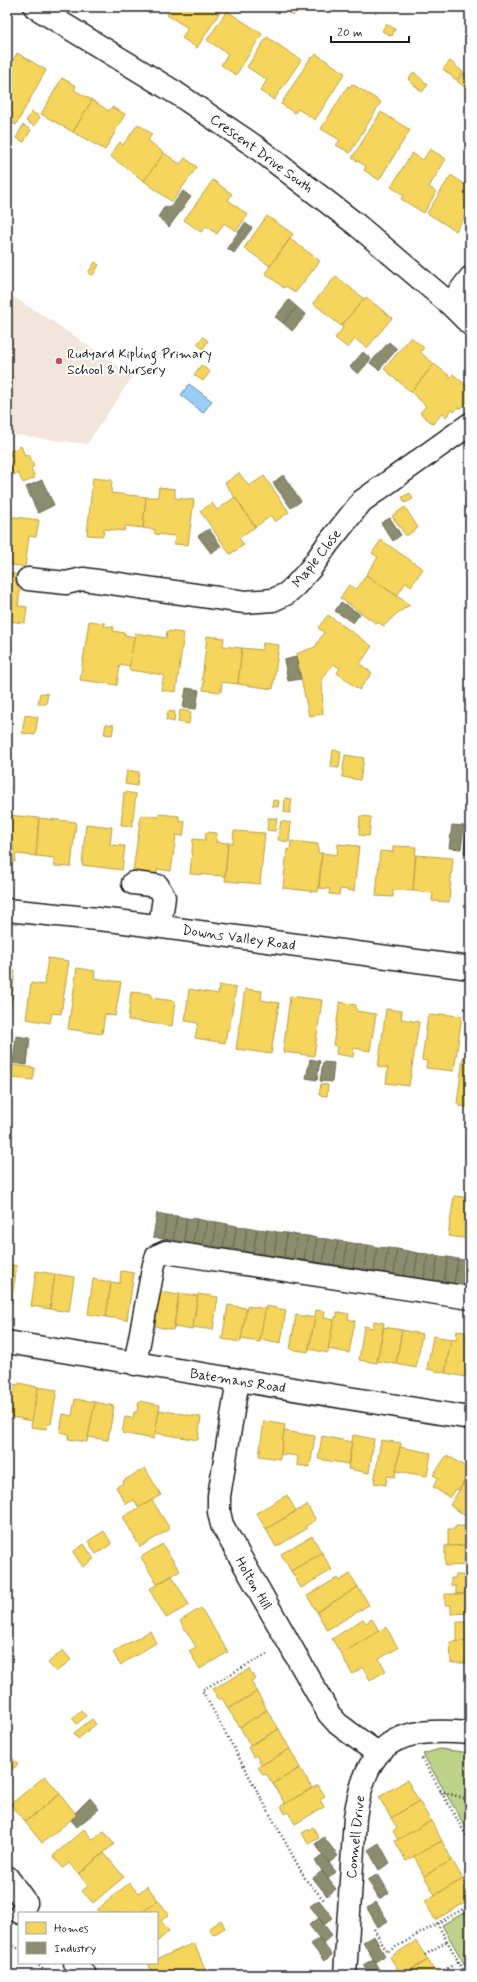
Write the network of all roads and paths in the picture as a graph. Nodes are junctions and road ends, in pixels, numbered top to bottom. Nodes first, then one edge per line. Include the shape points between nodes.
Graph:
1 (35, 7) edge
2 (470, 278) edge
3 (450, 304) junction
4 (470, 324) edge
5 (470, 424) edge
6 (28, 579) dead end
7 (133, 883) dead end
8 (7, 910) edge
9 (160, 926) junction
10 (470, 968) edge
11 (470, 1298) edge
12 (7, 1342) edge
13 (136, 1364) junction
14 (238, 1380) junction
15 (470, 1418) edge
16 (270, 1652) dead end
17 (470, 1733) edge
18 (378, 1753) junction
19 (422, 1757) dead end
20 (440, 1791) junction
21 (470, 1800) edge
22 (470, 1842) edge
23 (7, 1877) edge
24 (326, 1902) dead end
25 (470, 1905) edge
26 (19, 1912) edge
27 (437, 1924) junction
28 (373, 1928) dead end
29 (447, 1941) junction
30 (7, 1942) edge
31 (18, 1948) edge
32 (425, 1955) dead end
33 (458, 1961) junction
34 (37, 1964) edge
35 (76, 1964) edge
36 (49, 1975) edge
37 (85, 1975) edge
38 (344, 1975) edge
39 (436, 1975) edge
40 (466, 1975) edge

1 - 3 street, Crescent Drive South via 176,93 256,147 357,225
2 - 3 street
3 - 4 street, Crescent Drive South
5 - 6 street, Maple Close via 362,501 303,577 286,594 273,600 245,602 83,579 66,584
7 - 9 street via 158,886 164,897
8 - 9 street, Downs Valley Road
9 - 10 street, Downs Valley Road
11 - 13 street via 166,1252 157,1256 154,1264
12 - 13 street, Batemans Road
13 - 14 street, Batemans Road
14 - 15 street, Batemans Road
14 - 18 street, Holton Hill via 219,1496 222,1525 329,1714 338,1724
16 - 24 path via 202,1690 306,1880
17 - 18 street, Connell Drive via 437,1731 416,1734 395,1740
18 - 38 street, Connell Drive via 363,1778 356,1809
19 - 20 path
20 - 21 path
20 - 22 path
23 - 26 street via 26,1903
25 - 27 path
27 - 28 path via 388,1952
27 - 29 path
29 - 32 path
29 - 33 path
30 - 31 path
33 - 39 path
33 - 40 path
34 - 36 path
35 - 37 street

